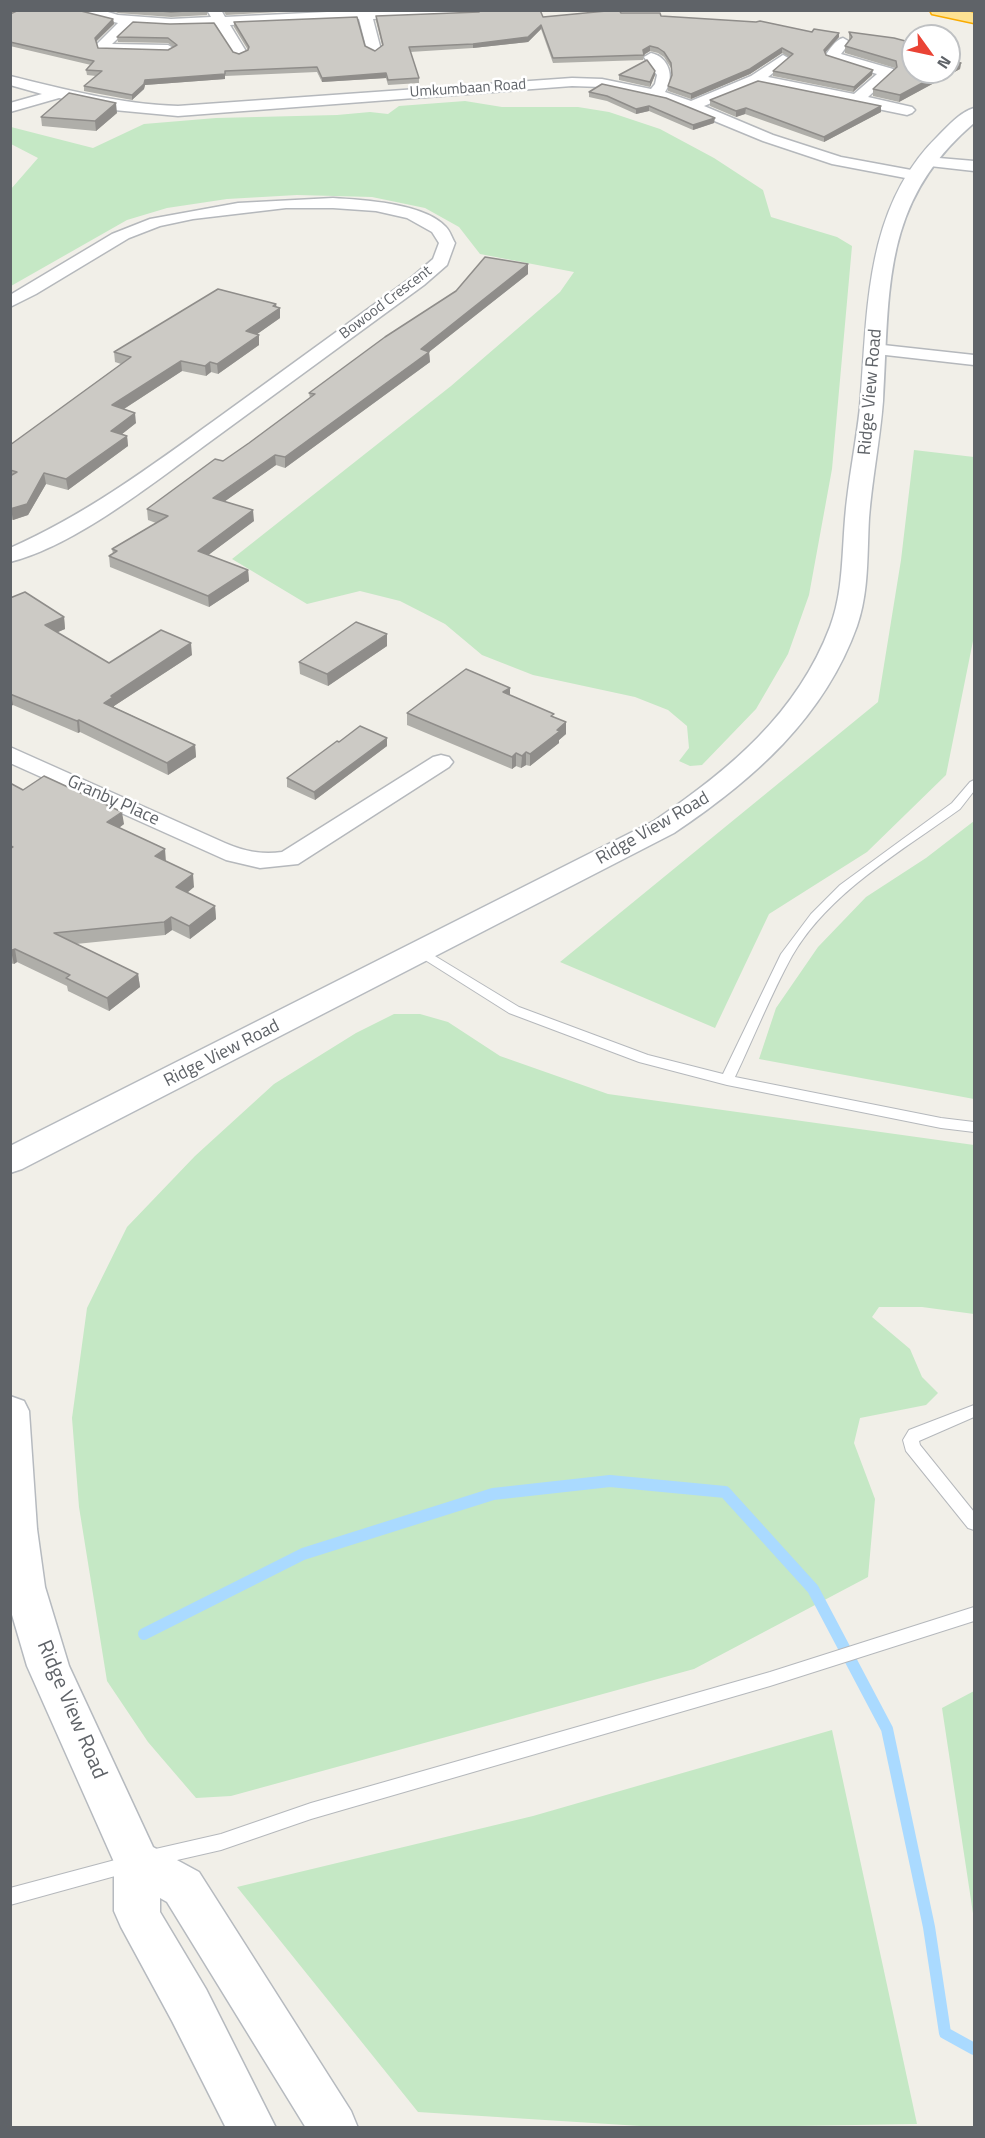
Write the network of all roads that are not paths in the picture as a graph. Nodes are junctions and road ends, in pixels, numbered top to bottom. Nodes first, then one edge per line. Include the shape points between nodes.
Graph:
1 (83, 10) edge
2 (479, 10) edge
3 (938, 10) edge
4 (329, 14) edge
5 (365, 15) junction
6 (216, 16) edge
7 (975, 18) edge
8 (129, 20) junction
9 (843, 42) dead end
10 (168, 49) edge
11 (374, 50) edge
12 (240, 52) edge
13 (651, 57) edge
14 (783, 59) edge
15 (10, 80) edge
16 (756, 80) junction
17 (655, 93) junction
18 (58, 94) junction
19 (857, 99) junction
20 (692, 106) junction
21 (10, 108) edge
22 (907, 110) dead end
23 (975, 114) edge
24 (975, 166) edge
25 (921, 168) junction
26 (10, 302) edge
27 (874, 349) junction
28 (975, 360) edge
29 (10, 556) edge
30 (10, 754) edge
31 (441, 762) dead end
32 (975, 784) edge
33 (420, 953) junction
34 (727, 1080) junction
35 (975, 1127) edge
36 (10, 1161) edge
37 (10, 1411) edge
38 (975, 1411) edge
39 (975, 1523) edge
40 (975, 1614) edge
41 (137, 1862) junction
42 (10, 1898) edge
43 (252, 2127) edge
44 (334, 2127) edge

1 - 8 street
2 - 5 street
3 - 7 highway
4 - 5 street
4 - 6 street
5 - 11 street
6 - 8 street via 153,23
6 - 12 street
8 - 10 street via 104,48
9 - 19 street via 832,56 888,72
13 - 17 street via 662,65 665,77
14 - 16 street
15 - 18 street, Umkumbaan Road
16 - 19 street
16 - 20 street
17 - 18 street, Umkumbaan Road via 572,82 178,111 128,108
17 - 20 street, Umkumbaan Road
18 - 21 street
19 - 22 street
20 - 25 street, Umkumbaan Road via 838,161
23 - 25 street, Ridge View Road
24 - 25 street, Umkumbaan Road
25 - 27 street, Ridge View Road via 891,229 881,278
26 - 29 street, Bowood Crescent via 127,233 166,218 198,212 310,204 387,208 439,228 447,243 441,261 418,281 149,477 94,514
27 - 28 street
27 - 33 street, Ridge View Road via 869,432 844,623 827,665 802,708 760,755 715,794 664,827
30 - 31 street, Granby Place via 216,848 268,862 289,859
32 - 34 lane via 956,806 844,888 815,917 787,954
33 - 34 lane via 514,1010 644,1059
33 - 36 street, Ridge View Road
34 - 35 lane
37 - 41 street, Ridge View Road via 17,1529 25,1587 48,1666
38 - 39 lane via 915,1434 911,1440 912,1447
40 - 41 lane via 770,1679 311,1811 221,1842
41 - 42 lane
41 - 43 street, Ridge View Road via 137,1911
41 - 44 street via 183,1887

